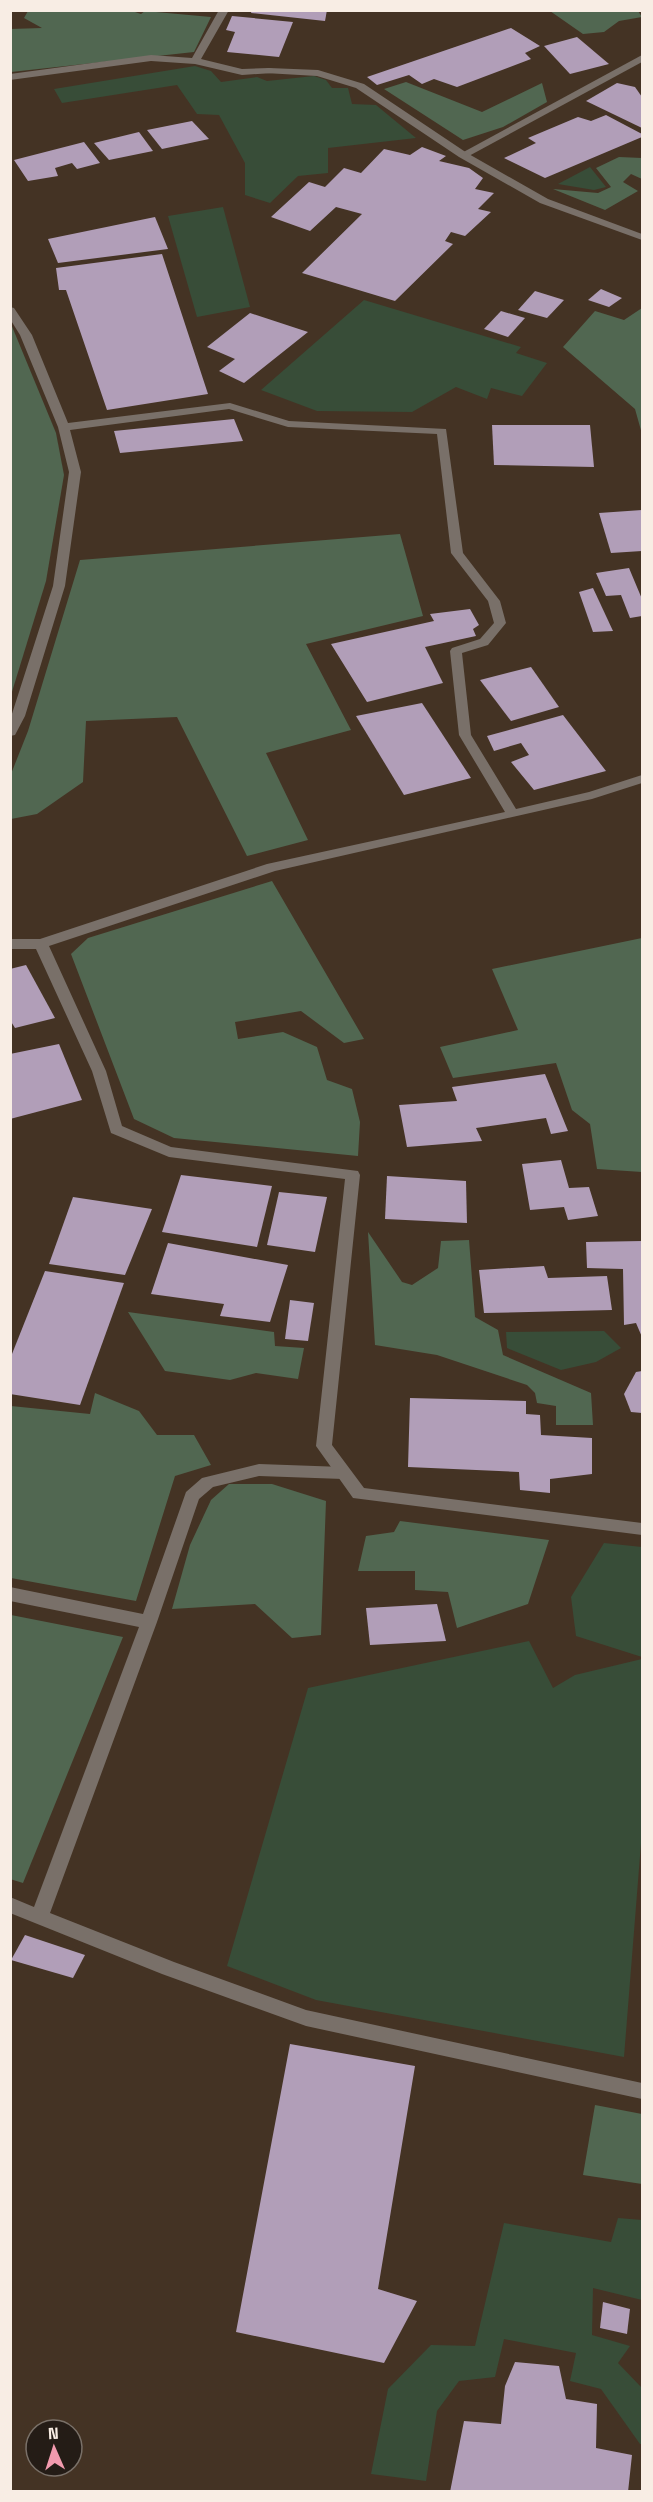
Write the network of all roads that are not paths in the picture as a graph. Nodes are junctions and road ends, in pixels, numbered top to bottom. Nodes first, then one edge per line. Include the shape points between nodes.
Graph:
1 (224, 10) edge
2 (642, 58) edge
3 (195, 61) junction
4 (10, 77) edge
5 (463, 155) junction
6 (642, 237) edge
7 (10, 310) edge
8 (64, 428) junction
9 (15, 715) edge
10 (10, 732) edge
11 (642, 779) edge
12 (513, 814) junction
13 (10, 944) edge
14 (41, 944) junction
15 (343, 1473) junction
16 (642, 1528) edge
17 (10, 1594) edge
18 (149, 1622) junction
19 (10, 1905) edge
20 (39, 1917) junction
21 (642, 2091) edge

1 - 3 street
2 - 5 street
3 - 4 street via 152,58
3 - 5 street via 242,72 318,73 360,86
5 - 6 street via 544,201
7 - 8 street via 26,335
8 - 9 street via 75,472 59,586
8 - 12 street via 230,406 288,424 442,431 457,553 494,601 500,623 484,642 456,651 465,735
9 - 10 street
11 - 12 street
12 - 14 street via 272,867
13 - 14 street
14 - 15 street via 99,1071 116,1129 168,1152 353,1176 324,1446
15 - 16 street via 359,1494
15 - 18 street via 259,1470 208,1482 192,1496
17 - 18 street
18 - 20 street
19 - 20 street
20 - 21 street via 306,2018

